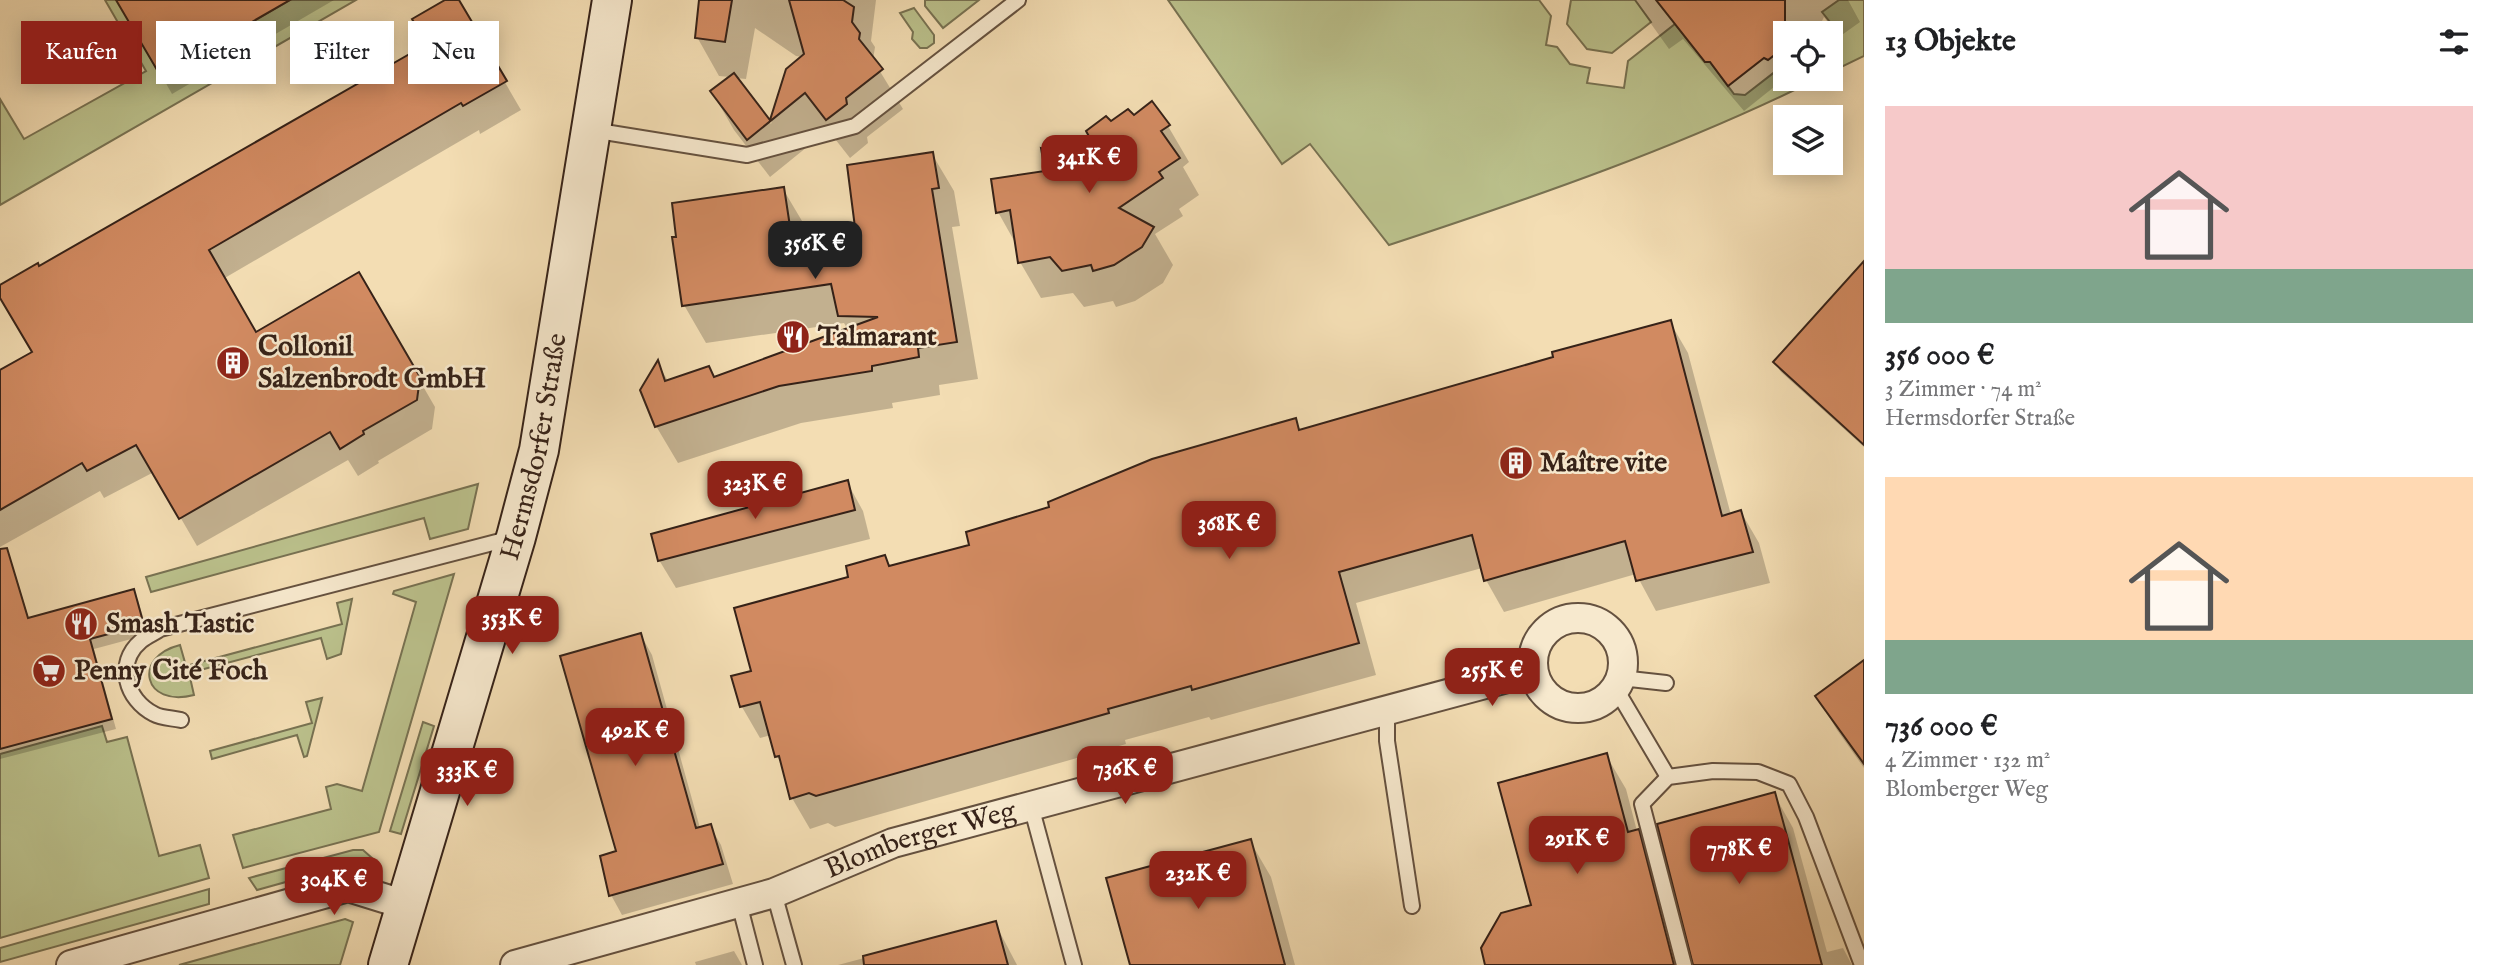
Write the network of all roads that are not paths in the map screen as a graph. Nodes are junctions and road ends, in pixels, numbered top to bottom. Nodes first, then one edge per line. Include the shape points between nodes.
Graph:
1 (612, 0) edge
2 (1018, 0) edge
3 (592, 130) junction
4 (516, 537) junction
5 (1533, 671) junction
6 (1666, 682) dead end
7 (1618, 684) junction
8 (1387, 710) junction
9 (181, 720) dead end
10 (1668, 777) junction
11 (1031, 806) junction
12 (774, 893) junction
13 (739, 903) junction
14 (406, 905) junction
15 (1412, 906) dead end
16 (100, 961) edge
17 (71, 965) edge
18 (389, 965) edge
19 (515, 965) edge
20 (755, 965) edge
21 (794, 965) edge
22 (1074, 965) edge
23 (1684, 965) edge
24 (1862, 965) edge

1 - 3 main road, Hermsdorfer Straße
2 - 3 lane via 855,126 747,155
3 - 4 main road, Hermsdorfer Straße via 539,450
4 - 9 lane via 160,629 141,642 127,660 126,684 137,702 155,715
4 - 14 main road, Hermsdorfer Straße
5 - 7 street via 1548,698 1576,709 1605,700
5 - 7 street via 1537,643 1545,632 1570,618 1585,618 1604,627 1619,643 1624,666
5 - 8 street, Blomberger Weg
6 - 7 lane
7 - 10 lane
8 - 11 street, Blomberger Weg
8 - 15 lane via 1387,741
10 - 23 lane via 1642,804
10 - 24 lane via 1758,772 1789,785 1806,817
11 - 12 street, Blomberger Weg via 893,843
11 - 22 lane
12 - 13 street, Blomberger Weg
12 - 21 lane
13 - 19 street, Blomberger Weg
13 - 20 lane
14 - 16 street via 348,887
14 - 18 main road, Hermsdorfer Straße
16 - 17 street

